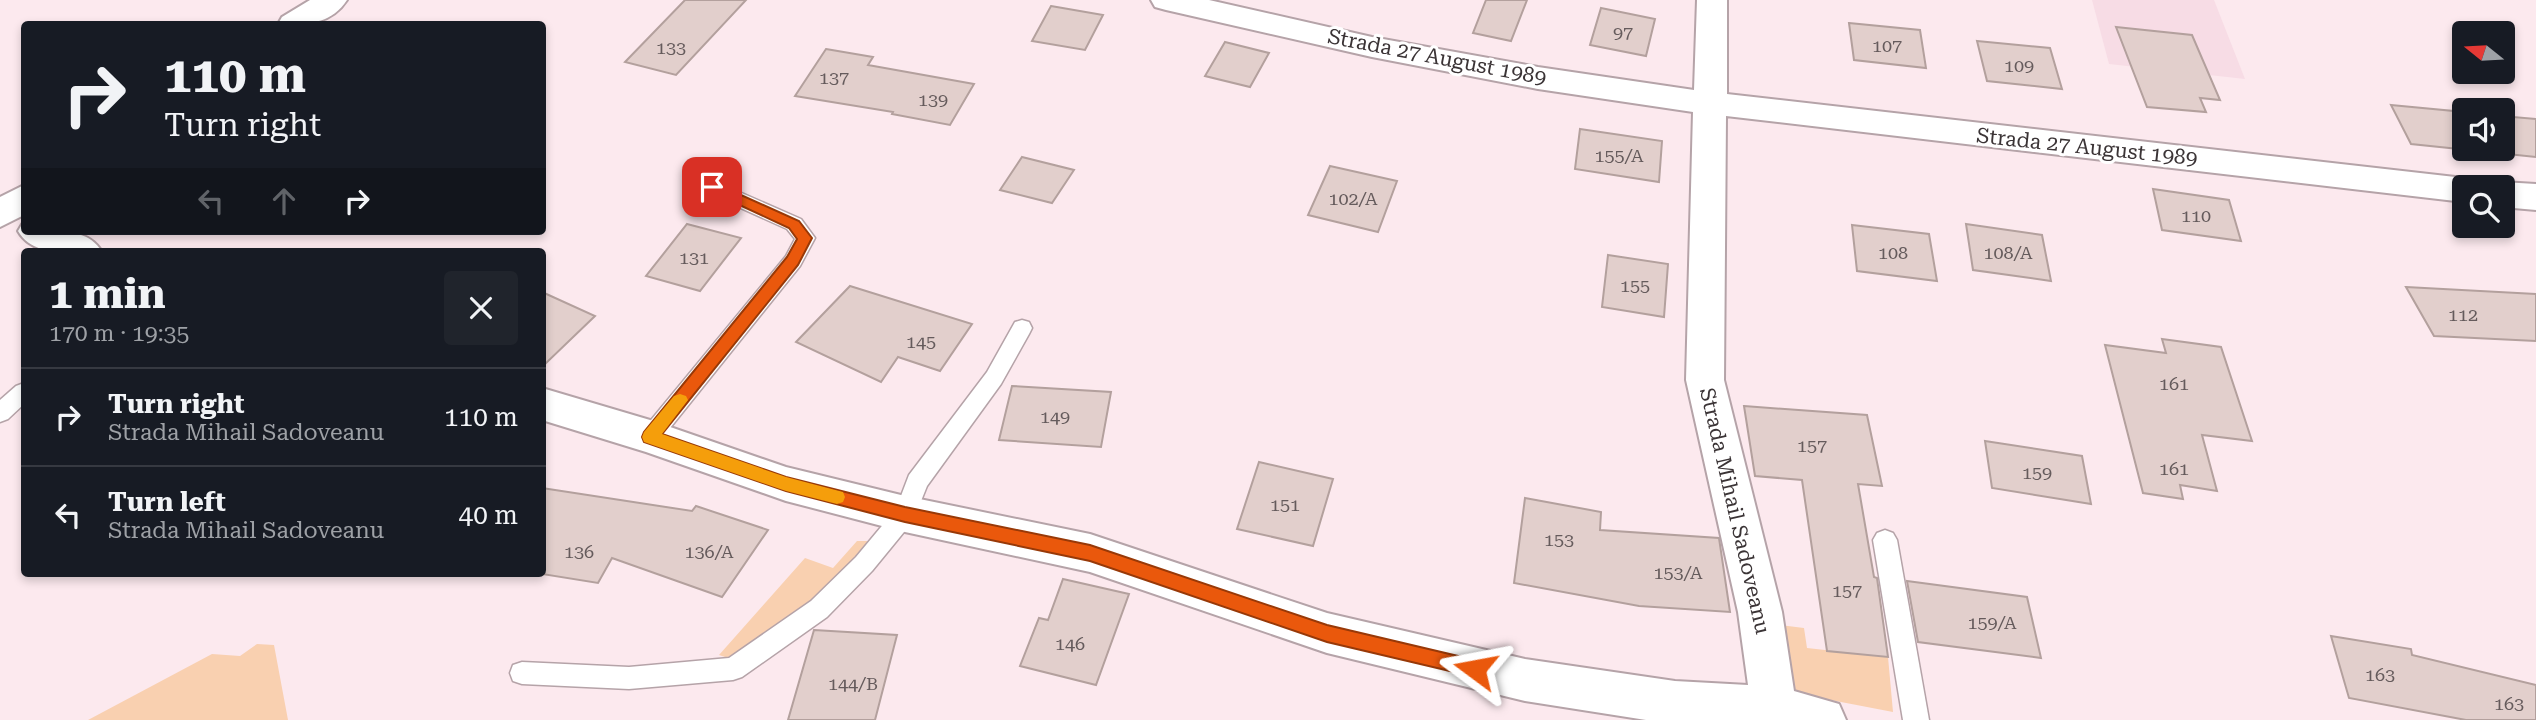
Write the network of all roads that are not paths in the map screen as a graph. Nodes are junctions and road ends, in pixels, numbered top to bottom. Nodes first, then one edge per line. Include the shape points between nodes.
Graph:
1 (332, 0) edge
2 (1166, 0) edge
3 (1712, 0) edge
4 (298, 21) edge
5 (1710, 103) junction
6 (712, 187) dead end
7 (2452, 189) edge
8 (2515, 195) edge
9 (2536, 197) edge
10 (21, 200) edge
11 (0, 215) edge
12 (21, 225) edge
13 (45, 235) edge
14 (75, 248) edge
15 (1022, 328) dead end
16 (21, 395) edge
17 (546, 405) edge
18 (0, 413) edge
19 (650, 437) junction
20 (905, 514) junction
21 (1885, 540) dead end
22 (522, 673) dead end
23 (1774, 708) junction
24 (1822, 720) edge
25 (1916, 720) edge

1 - 4 street
2 - 5 street, Strada 27 August 1989 via 1372,47
3 - 5 street
5 - 7 street, Strada 27 August 1989
5 - 23 street, Strada Mihail Sadoveanu via 1705,380 1760,612
6 - 19 lane via 794,224 805,238 793,261
8 - 9 street
10 - 11 street
11 - 12 street
13 - 14 street
15 - 20 lane via 994,378 917,482
16 - 18 lane
17 - 19 street
19 - 20 street via 786,484
20 - 22 lane via 820,609 733,669 629,678
20 - 23 street via 1090,553 1327,633 1525,680 1675,703
21 - 25 lane
23 - 24 street

